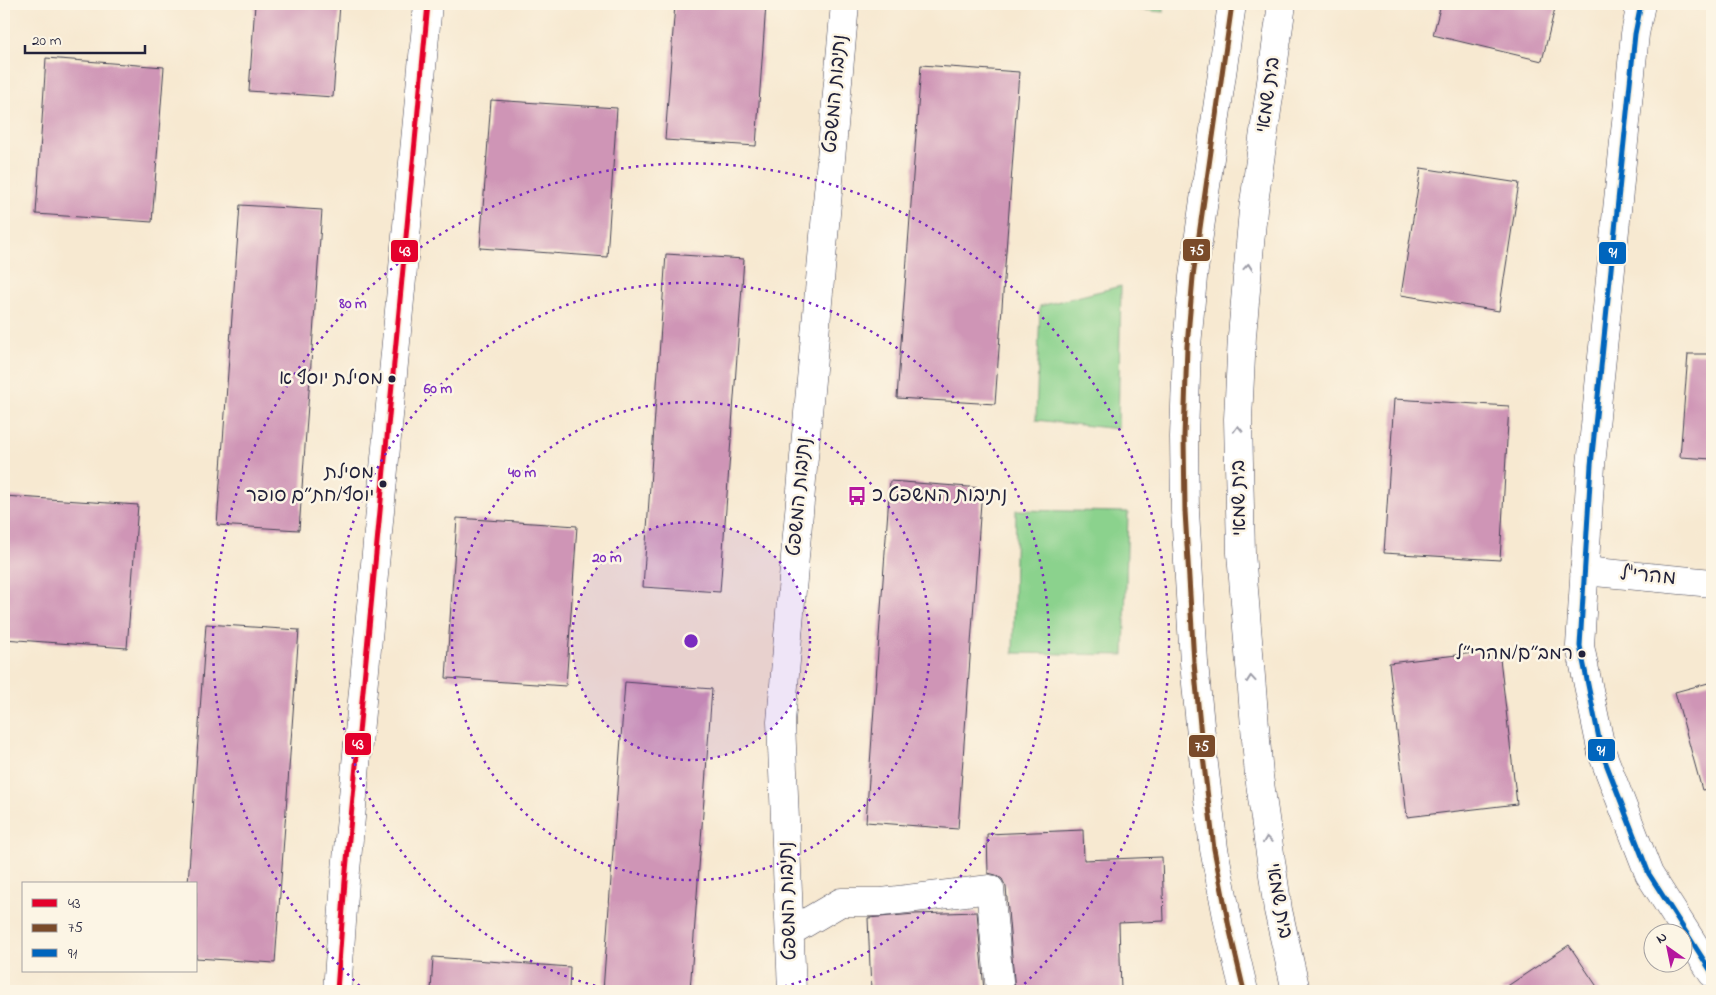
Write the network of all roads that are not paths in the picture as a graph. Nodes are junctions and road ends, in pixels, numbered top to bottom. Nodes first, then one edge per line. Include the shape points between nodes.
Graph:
1 (428, 4) edge
2 (845, 4) edge
3 (1232, 4) edge
4 (1282, 4) edge
5 (1641, 4) edge
6 (1584, 571) junction
7 (1712, 583) edge
8 (790, 932) junction
9 (1712, 973) edge
10 (336, 991) edge
11 (792, 991) edge
12 (1000, 991) edge
13 (1244, 991) edge
14 (1296, 991) edge

1 - 10 street
2 - 8 street, נתיבות המשפט via 781,722
3 - 13 street via 1193,277 1187,346 1185,483 1194,663 1203,756 1214,849
14 -> 4 street, בית שמאי via 1278,910 1259,776 1241,554 1238,419 1253,210
5 - 6 street via 1615,220
6 - 7 street, מהרי"ל
6 - 9 street via 1580,646 1602,753 1649,874
8 - 11 street, נתיבות המשפט
8 - 12 street via 840,902 882,902 990,889

